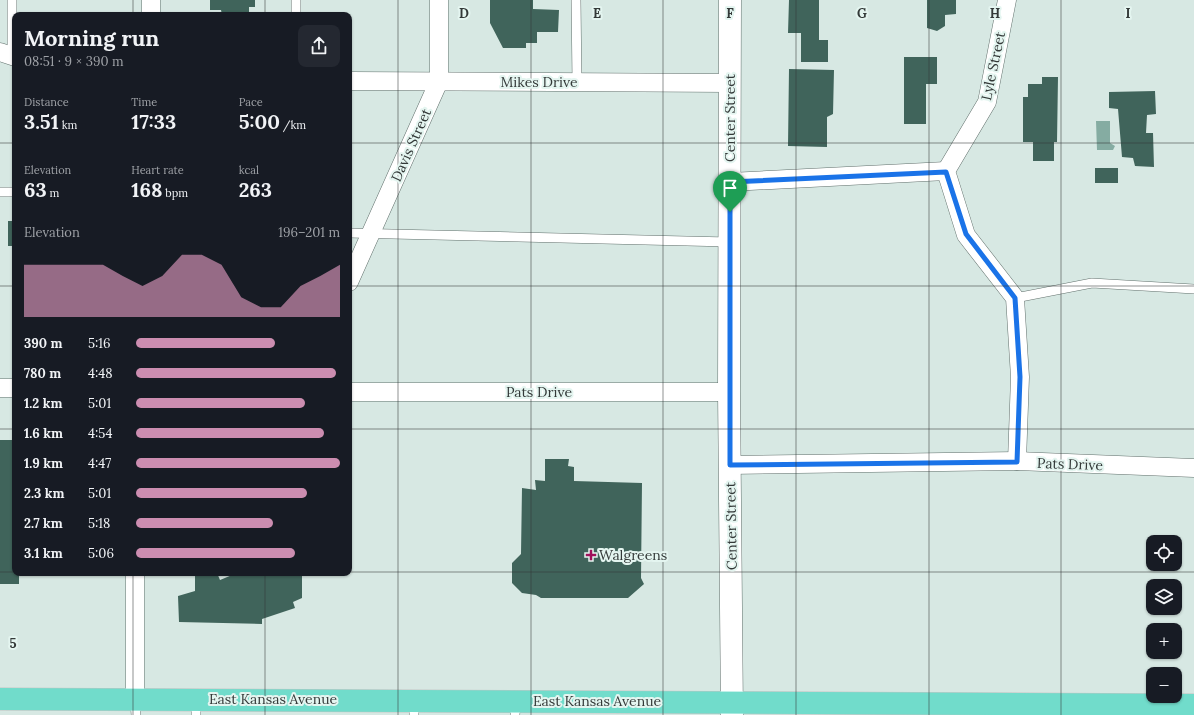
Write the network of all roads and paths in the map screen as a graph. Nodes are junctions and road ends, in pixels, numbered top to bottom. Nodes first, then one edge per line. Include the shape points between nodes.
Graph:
1 (12, 0) edge
2 (151, 0) edge
3 (296, 0) edge
4 (439, 0) edge
5 (576, 0) edge
6 (730, 0) edge
7 (1006, 0) edge
8 (151, 12) edge
9 (296, 12) edge
10 (9, 55) edge
11 (352, 81) edge
12 (439, 81) junction
13 (577, 82) junction
14 (730, 83) junction
15 (946, 172) junction
16 (730, 182) junction
17 (0, 192) edge
18 (12, 192) edge
19 (352, 233) edge
20 (371, 233) junction
21 (730, 242) junction
22 (352, 275) edge
23 (1194, 289) edge
24 (1015, 298) junction
25 (0, 388) edge
26 (12, 388) edge
27 (352, 392) edge
28 (729, 392) junction
29 (1017, 462) junction
30 (1194, 462) edge
31 (730, 465) junction
32 (1194, 468) edge
33 (135, 576) edge
34 (0, 699) edge
35 (1194, 705) edge
36 (135, 707) edge
37 (196, 707) edge
38 (414, 708) edge
39 (516, 708) edge
40 (732, 708) edge

1 - 10 lane
2 - 8 street
3 - 9 lane
4 - 12 street, Davis Street
5 - 13 lane
6 - 14 street, Center Street
7 - 15 street, Lyle Street via 987,102
11 - 12 street, Mikes Drive
12 - 13 street, Mikes Drive
12 - 20 street, Davis Street
13 - 14 street, Mikes Drive
14 - 16 street, Center Street
15 - 16 street
15 - 24 street via 966,234
16 - 21 street, Center Street
17 - 18 lane
19 - 20 lane
20 - 21 lane
20 - 22 street, Davis Street
21 - 28 street, Center Street
23 - 24 lane via 1092,283
24 - 29 street via 1020,377
25 - 26 street
27 - 28 street, Pats Drive
28 - 31 street, Center Street
29 - 31 street, Pats Drive
29 - 32 street, Pats Drive
30 - 32 street
31 - 40 street, Center Street
33 - 36 street
34 - 36 main road, East Kansas Avenue
35 - 40 main road, East Kansas Avenue
36 - 37 main road, East Kansas Avenue
37 - 38 main road, East Kansas Avenue via 245,703 295,703
38 - 39 main road, East Kansas Avenue via 439,704
39 - 40 main road, East Kansas Avenue

